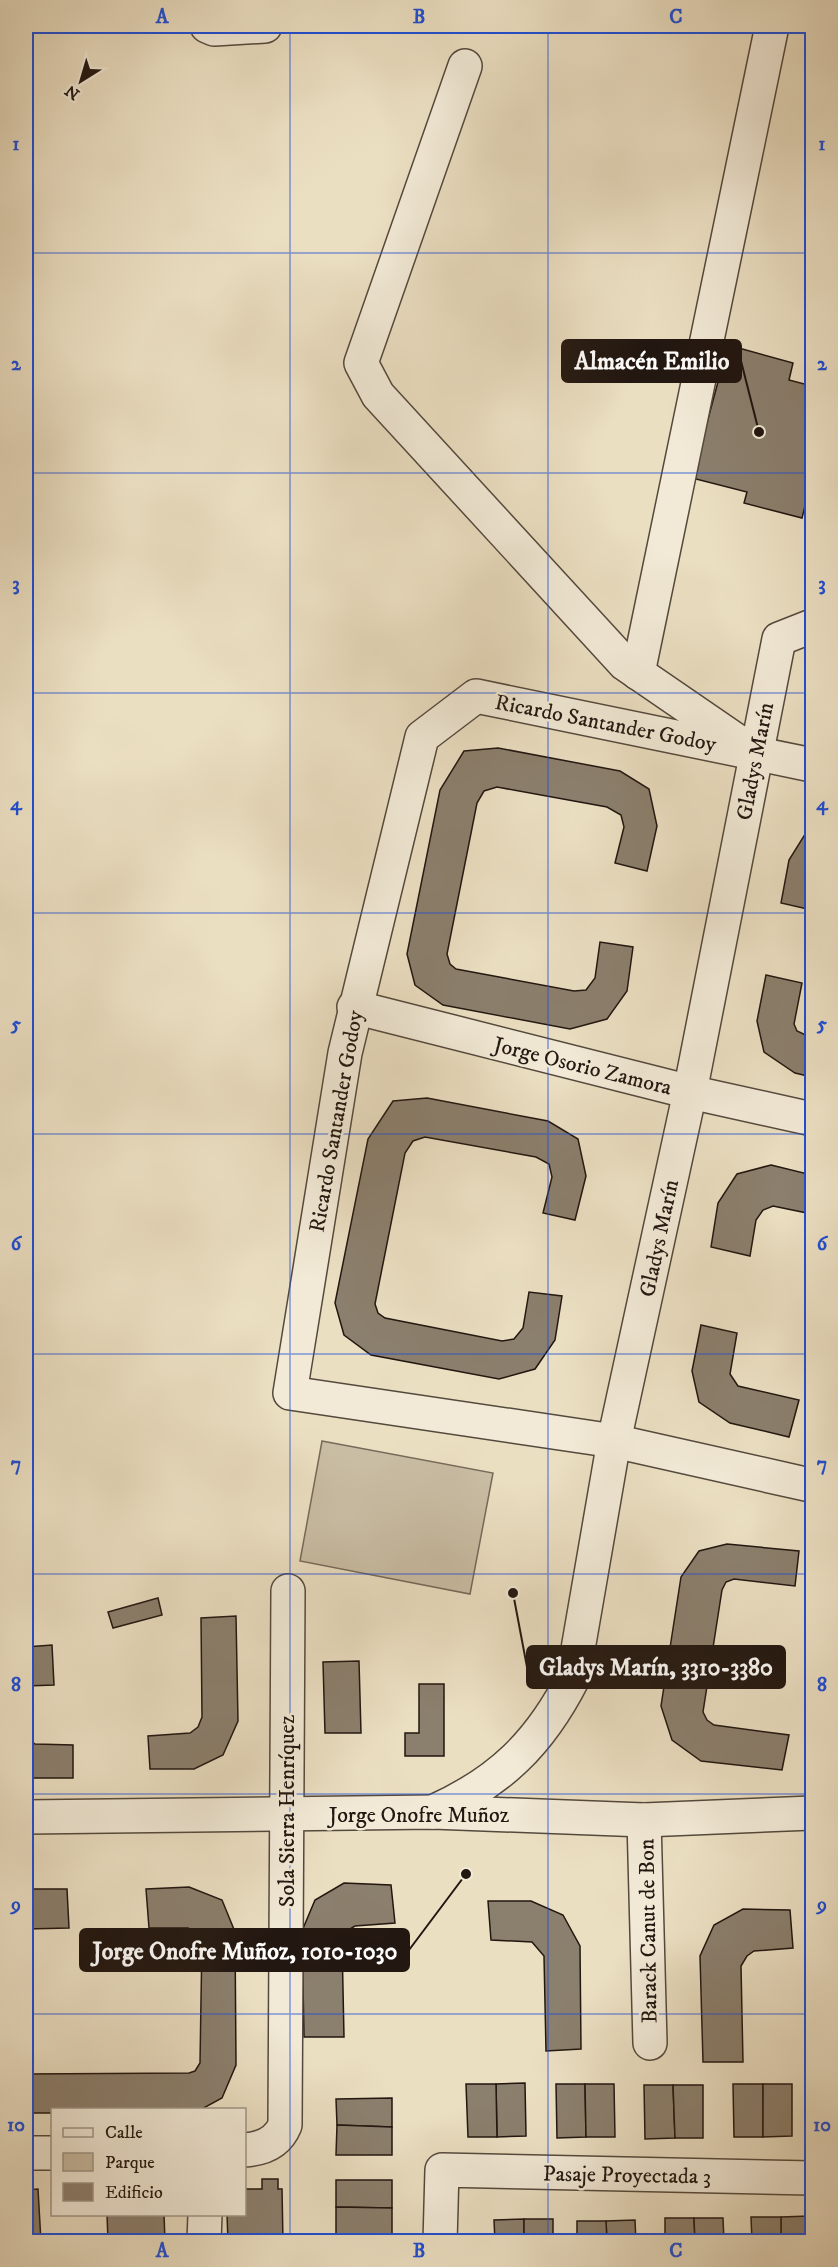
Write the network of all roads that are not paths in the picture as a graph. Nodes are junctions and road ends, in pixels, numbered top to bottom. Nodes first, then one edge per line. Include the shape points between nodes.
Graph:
1 (207, 26) edge
2 (266, 26) edge
3 (772, 26) edge
4 (465, 66) dead end
5 (813, 626) edge
6 (638, 673) junction
7 (755, 752) junction
8 (813, 765) edge
9 (354, 1007) junction
10 (690, 1092) junction
11 (813, 1119) edge
12 (614, 1441) junction
13 (810, 1485) dead end
14 (288, 1591) dead end
15 (433, 1812) junction
16 (813, 1813) edge
17 (286, 1814) junction
18 (26, 1817) edge
19 (644, 1820) junction
20 (650, 2043) dead end
21 (246, 2150) edge
22 (26, 2153) edge
23 (51, 2153) edge
24 (813, 2178) edge
25 (205, 2216) edge
26 (204, 2241) edge
27 (440, 2241) edge

1 - 2 street
3 - 6 street
4 - 6 street via 361,363 378,395 625,664
5 - 7 street, Gladys Marín via 779,639
6 - 7 street
7 - 8 street, Ricardo Santander Godoy
7 - 9 street, Ricardo Santander Godoy via 477,696 422,737
7 - 10 street, Gladys Marín
9 - 10 street, Jorge Osorio Zamora
9 - 12 street, Ricardo Santander Godoy via 290,1393
10 - 11 street, Jorge Osorio Zamora
10 - 12 street, Gladys Marín
12 - 13 street, Ricardo Santander Godoy
12 - 15 street, Gladys Marín via 573,1678 546,1725 517,1759 464,1798
14 - 17 street, Sola Sierra Henríquez
15 - 17 street, Jorge Onofre Muñoz
15 - 19 street, Jorge Onofre Muñoz
16 - 19 street, Jorge Onofre Muñoz
17 - 18 street, Jorge Onofre Muñoz
17 - 21 street, Sola Sierra Henríquez via 285,2124 274,2141
19 - 20 street, Barack Canut de Bon
22 - 23 street
24 - 27 street, Pasaje Proyectada 3 via 442,2170
25 - 26 street

